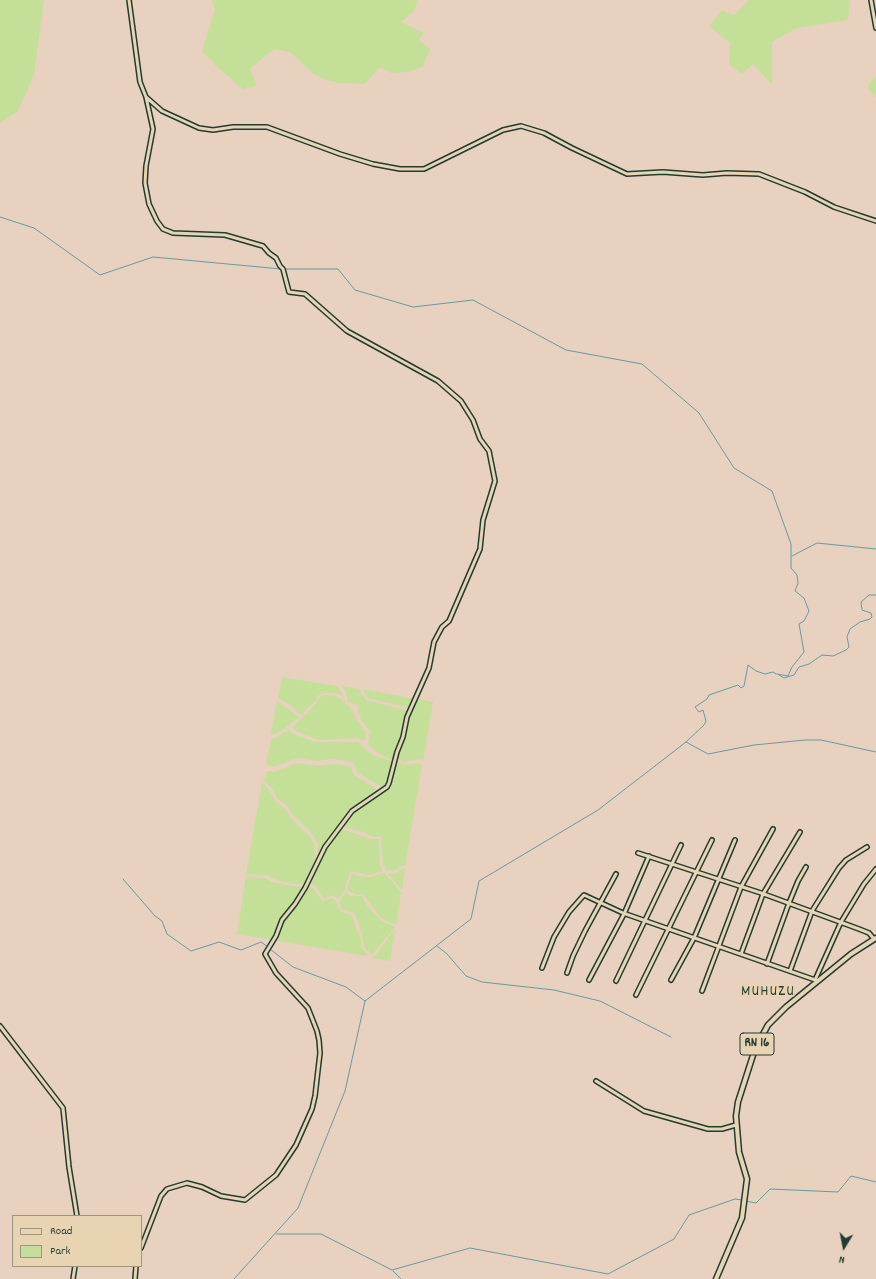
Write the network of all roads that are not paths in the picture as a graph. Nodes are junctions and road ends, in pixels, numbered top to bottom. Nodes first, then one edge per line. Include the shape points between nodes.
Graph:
1 (129, 0) edge
2 (871, 0) edge
3 (876, 28) edge
4 (146, 97) junction
5 (876, 221) edge
6 (773, 829) dead end
7 (800, 832) dead end
8 (712, 840) dead end
9 (736, 840) dead end
10 (681, 845) dead end
11 (867, 847) dead end
12 (638, 853) dead end
13 (649, 856) junction
14 (673, 864) junction
15 (806, 867) dead end
16 (876, 869) edge
17 (695, 872) junction
18 (616, 874) dead end
19 (718, 879) junction
20 (741, 887) junction
21 (763, 894) junction
22 (601, 903) junction
23 (789, 903) junction
24 (812, 912) junction
25 (624, 914) junction
26 (646, 921) junction
27 (841, 922) junction
28 (670, 929) junction
29 (694, 938) junction
30 (875, 939) edge
31 (718, 946) junction
32 (741, 954) junction
33 (767, 964) junction
34 (542, 968) dead end
35 (790, 971) junction
36 (567, 973) dead end
37 (590, 980) dead end
38 (671, 980) dead end
39 (616, 981) dead end
40 (817, 981) junction
41 (702, 991) dead end
42 (636, 995) dead end
43 (0, 1026) edge
44 (596, 1081) dead end
45 (736, 1124) junction
46 (77, 1215) edge
47 (142, 1245) edge
48 (75, 1267) edge
49 (136, 1267) edge
50 (73, 1279) edge
51 (135, 1279) edge
52 (716, 1279) edge

1 - 4 street via 137,69
2 - 3 street
4 - 5 street via 162,111 199,128 213,130 233,126 267,127 340,154 400,169 424,168 503,130 521,126 544,133 628,174 759,174 805,192 834,207
4 - 47 street via 153,134 146,161 145,183 149,204 160,225 173,233 225,235 263,246 284,269 289,292 305,294 347,331 438,381 461,401 489,451 495,481 484,519 480,549 457,604 434,642 429,668 407,717 389,783 352,811 325,847 305,888 282,920 265,954 276,973 308,1008 318,1031 320,1052 315,1096 296,1145 276,1175 245,1200 221,1196 187,1183 167,1189 161,1196
6 - 20 street
7 - 21 street
8 - 17 street
9 - 19 street
10 - 14 street
11 - 24 street via 846,860 839,868
12 - 13 street
13 - 14 street
13 - 25 street
14 - 17 street
14 - 26 street
15 - 23 street
16 - 27 street
17 - 19 street
17 - 28 street
18 - 22 street
19 - 20 street
19 - 29 street
20 - 21 street
20 - 31 street
21 - 23 street
21 - 32 street
22 - 25 street
22 - 34 street via 584,895 575,902 554,937
22 - 36 street via 573,956
23 - 24 street
23 - 33 street
24 - 27 street
24 - 35 street
25 - 26 street
25 - 37 street
26 - 28 street
26 - 39 street
27 - 30 street via 869,933
27 - 40 street
28 - 29 street
28 - 42 street
29 - 31 street
29 - 38 street
30 - 40 main road, RN 16
31 - 32 street
31 - 41 street
32 - 33 street
33 - 35 street
35 - 40 street
40 - 45 main road, RN 16 via 786,1007 763,1033 743,1083
43 - 46 street via 63,1108
44 - 45 street via 652,1113 708,1129 722,1129
45 - 52 main road, RN 16 via 739,1152 746,1174 740,1226
48 - 50 street
49 - 51 street

